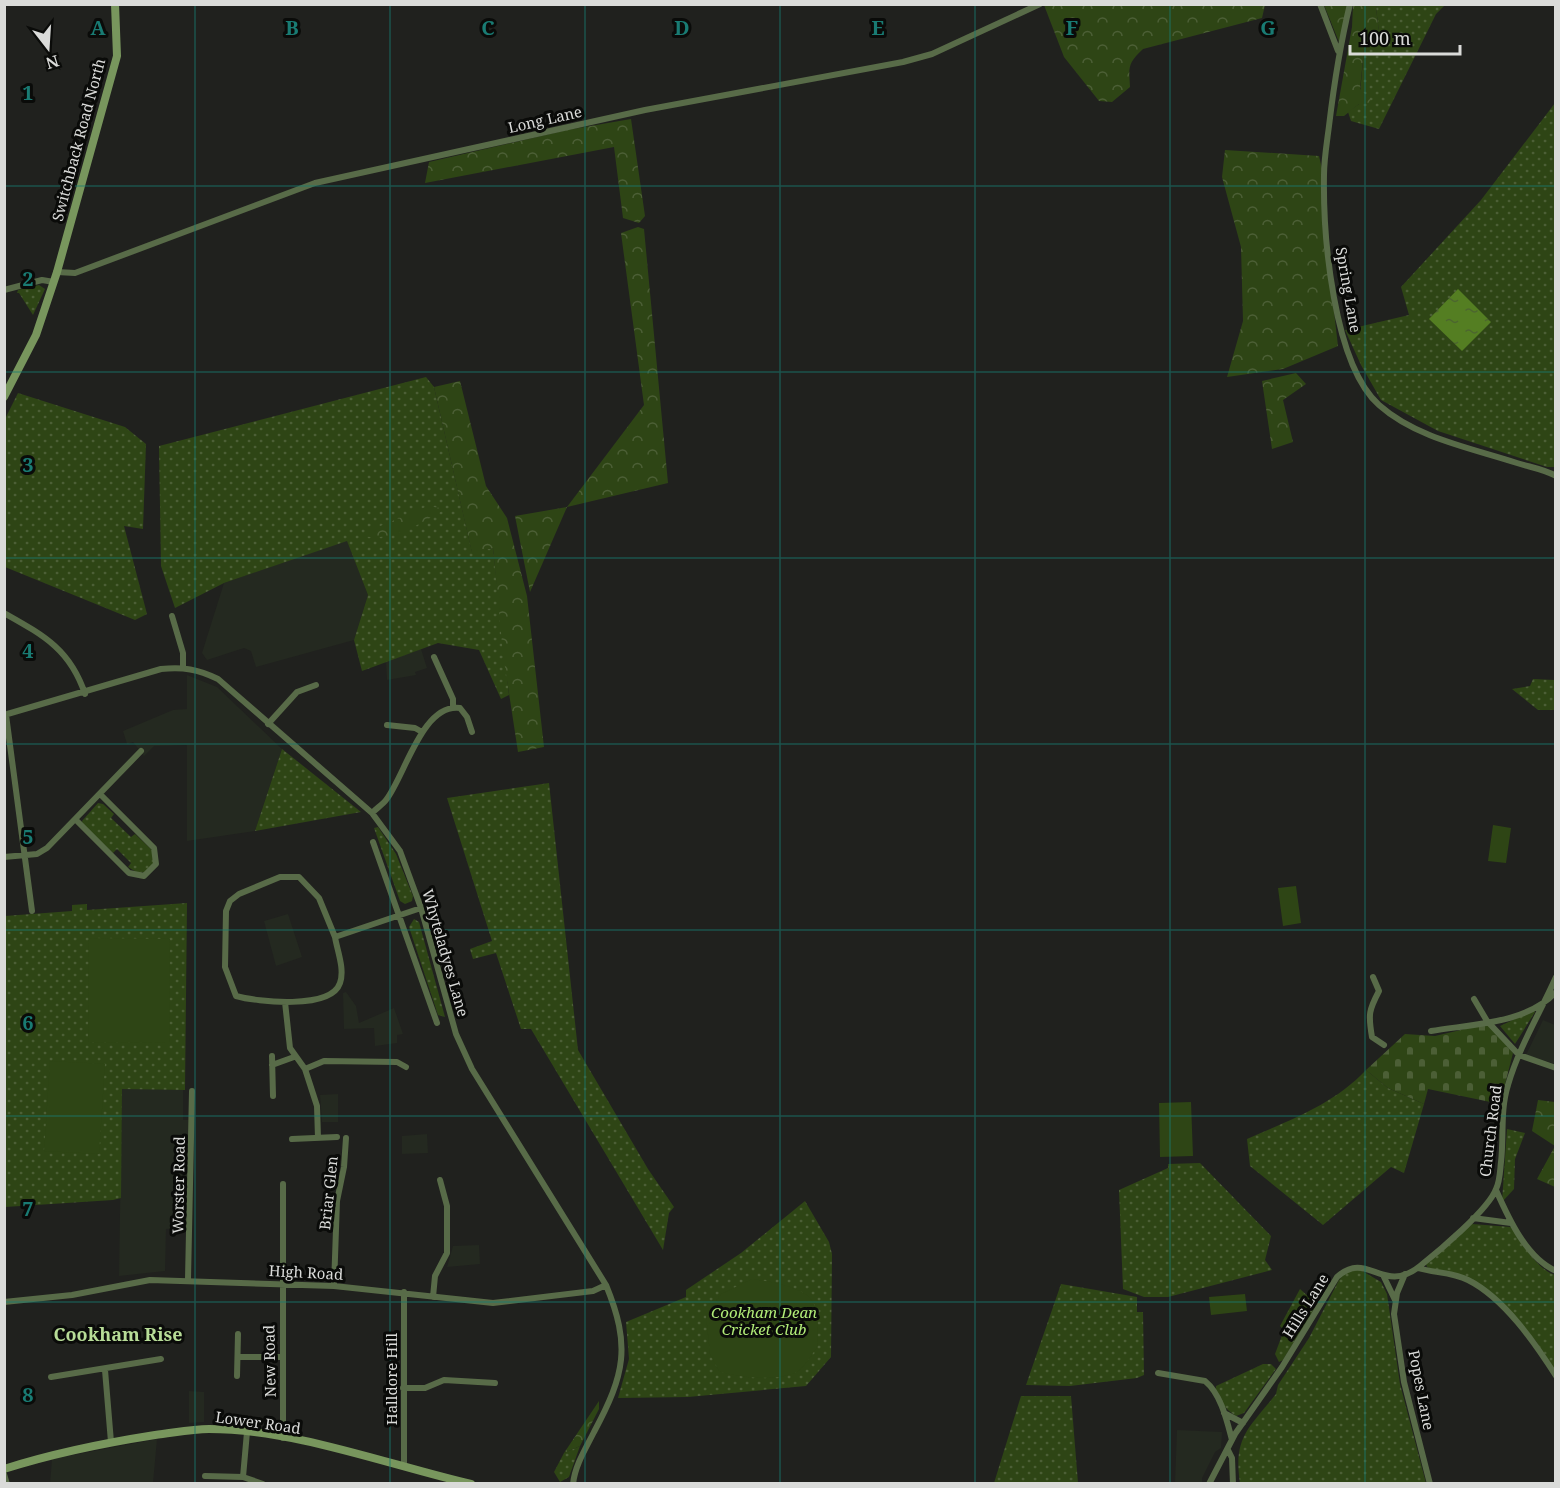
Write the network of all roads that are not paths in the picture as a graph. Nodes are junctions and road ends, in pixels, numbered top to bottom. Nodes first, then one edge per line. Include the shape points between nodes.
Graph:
1 (115, 4) edge
2 (1040, 4) edge
3 (1320, 4) edge
4 (1350, 4) edge
5 (1338, 52) junction
6 (57, 272) junction
7 (54, 282) junction
8 (4, 290) edge
9 (4, 397) edge
10 (1556, 476) edge
11 (4, 613) edge
12 (172, 616) dead end
13 (434, 657) dead end
14 (183, 667) junction
15 (316, 685) dead end
16 (85, 694) junction
17 (453, 707) junction
18 (5, 715) edge
19 (267, 724) junction
20 (387, 725) dead end
21 (422, 732) junction
22 (472, 732) dead end
23 (141, 751) dead end
24 (100, 795) junction
25 (372, 813) junction
26 (76, 821) junction
27 (373, 842) dead end
28 (26, 856) junction
29 (4, 857) edge
30 (421, 908) junction
31 (32, 911) dead end
32 (399, 915) junction
33 (335, 937) junction
34 (1373, 977) dead end
35 (1556, 977) edge
36 (1556, 992) edge
37 (1474, 999) dead end
38 (285, 1002) junction
39 (1544, 1004) junction
40 (1487, 1022) junction
41 (437, 1023) dead end
42 (1431, 1031) dead end
43 (1384, 1045) dead end
44 (1519, 1055) junction
45 (272, 1056) dead end
46 (294, 1057) junction
47 (272, 1065) junction
48 (406, 1067) dead end
49 (1556, 1068) edge
50 (305, 1069) junction
51 (192, 1090) dead end
52 (273, 1096) dead end
53 (337, 1137) dead end
54 (318, 1138) junction
55 (346, 1138) dead end
56 (292, 1139) dead end
57 (440, 1180) dead end
58 (284, 1184) dead end
59 (1496, 1190) junction
60 (1473, 1218) junction
61 (1511, 1223) junction
62 (1418, 1268) junction
63 (1556, 1271) edge
64 (1405, 1274) junction
65 (1384, 1277) junction
66 (188, 1279) junction
67 (282, 1283) junction
68 (606, 1285) junction
69 (334, 1286) junction
70 (404, 1292) junction
71 (433, 1297) junction
72 (1395, 1301) junction
73 (4, 1302) edge
74 (238, 1334) dead end
75 (238, 1357) junction
76 (281, 1357) junction
77 (158, 1362) dead end
78 (105, 1370) junction
79 (1158, 1373) dead end
80 (55, 1374) dead end
81 (237, 1376) dead end
82 (1556, 1376) edge
83 (495, 1383) dead end
84 (403, 1388) junction
85 (1224, 1413) junction
86 (1243, 1422) junction
87 (247, 1432) junction
88 (283, 1438) junction
89 (1232, 1441) junction
90 (111, 1442) junction
91 (1228, 1450) junction
92 (404, 1465) junction
93 (4, 1469) edge
94 (4, 1474) edge
95 (205, 1476) dead end
96 (243, 1477) junction
97 (7, 1484) edge
98 (263, 1484) edge
99 (471, 1484) edge
100 (573, 1484) edge
101 (1209, 1484) edge
102 (1233, 1484) edge
103 (1430, 1484) edge

1 - 6 street, Switchback Road North via 117,56
2 - 6 street, Long Lane via 932,54 903,62 645,110 315,183 75,273
3 - 5 street, Spring Lane
4 - 5 street, Spring Lane
5 - 10 street, Spring Lane via 1324,173 1326,234 1337,311 1356,374 1380,406 1402,421 1439,439
6 - 7 street, Switchback Road North
7 - 8 street via 42,280
7 - 9 street, Switchback Road North via 36,335
11 - 16 street via 60,649
12 - 14 street via 183,652
13 - 17 street
14 - 16 street, Whyteladyes Lane via 161,669
14 - 19 street, Whyteladyes Lane via 218,679
15 - 19 street via 297,692
16 - 18 street, Whyteladyes Lane
17 - 21 street via 441,711
17 - 22 street via 460,708 467,717
18 - 28 street
19 - 25 street, Whyteladyes Lane
20 - 21 street
21 - 25 street via 387,800
23 - 24 street
24 - 26 street
24 - 26 street via 154,848 156,864 152,871 144,876 129,873
25 - 30 street, Whyteladyes Lane via 400,851
26 - 28 street via 47,849
27 - 32 street
28 - 29 street
28 - 31 street
30 - 32 street
30 - 68 street, Whyteladyes Lane via 454,1027 472,1069
32 - 33 street
32 - 41 street
33 - 38 street via 340,984 330,994
33 - 38 street via 319,898 299,877 280,877 230,901 226,910 225,968 236,996 257,1002
34 - 43 street via 1379,991 1369,1009 1369,1021 1372,1037
35 - 39 street, Church Road
36 - 39 street
37 - 40 street
38 - 46 street
39 - 40 street
39 - 44 street, Church Road
40 - 42 street
40 - 44 street
44 - 49 street
44 - 59 street, Church Road via 1507,1087
45 - 47 street
46 - 47 street
46 - 50 street
47 - 52 street
48 - 50 street via 397,1062 324,1061
50 - 54 street via 317,1106
51 - 66 street, Worster Road
53 - 54 street
54 - 56 street
55 - 69 street, Briar Glen via 337,1201
57 - 71 street via 447,1206 447,1253 435,1276
58 - 67 street, New Road
59 - 60 street, Hills Lane
59 - 61 street
60 - 61 street
60 - 62 street, Hills Lane
61 - 63 street via 1533,1252
62 - 64 street, Hills Lane
62 - 82 street via 1454,1274 1479,1287 1535,1343
64 - 65 street, Hills Lane
64 - 72 street, Popes Lane
65 - 72 street, Popes Lane
65 - 86 street, Hills Lane via 1359,1266 1347,1268 1337,1277
66 - 67 street, High Road
66 - 73 street, High Road via 150,1280 72,1295
67 - 69 street, High Road
67 - 76 street, New Road
68 - 71 street, High Road via 593,1291 493,1303
68 - 100 street, Whyteladyes Lane via 623,1342 620,1370 611,1399 581,1456
69 - 70 street, High Road
70 - 71 street, High Road
70 - 84 street, Halldore Hill
72 - 103 street, Popes Lane via 1404,1382
74 - 75 street
75 - 76 street
75 - 81 street
76 - 88 street, New Road
77 - 78 street
78 - 80 street
78 - 90 street
79 - 85 street via 1205,1382
83 - 84 street via 444,1380 424,1388
84 - 92 street, Halldore Hill
85 - 86 street
85 - 89 street
86 - 89 street, Hills Lane
87 - 88 street, Lower Road
87 - 90 street, Lower Road via 209,1429
87 - 96 street
88 - 92 street, Lower Road
89 - 91 street, Hills Lane
90 - 93 street, Lower Road
91 - 101 street, Hills Lane
91 - 102 street
92 - 99 street, Lower Road
94 - 97 street
95 - 96 street
96 - 98 street

